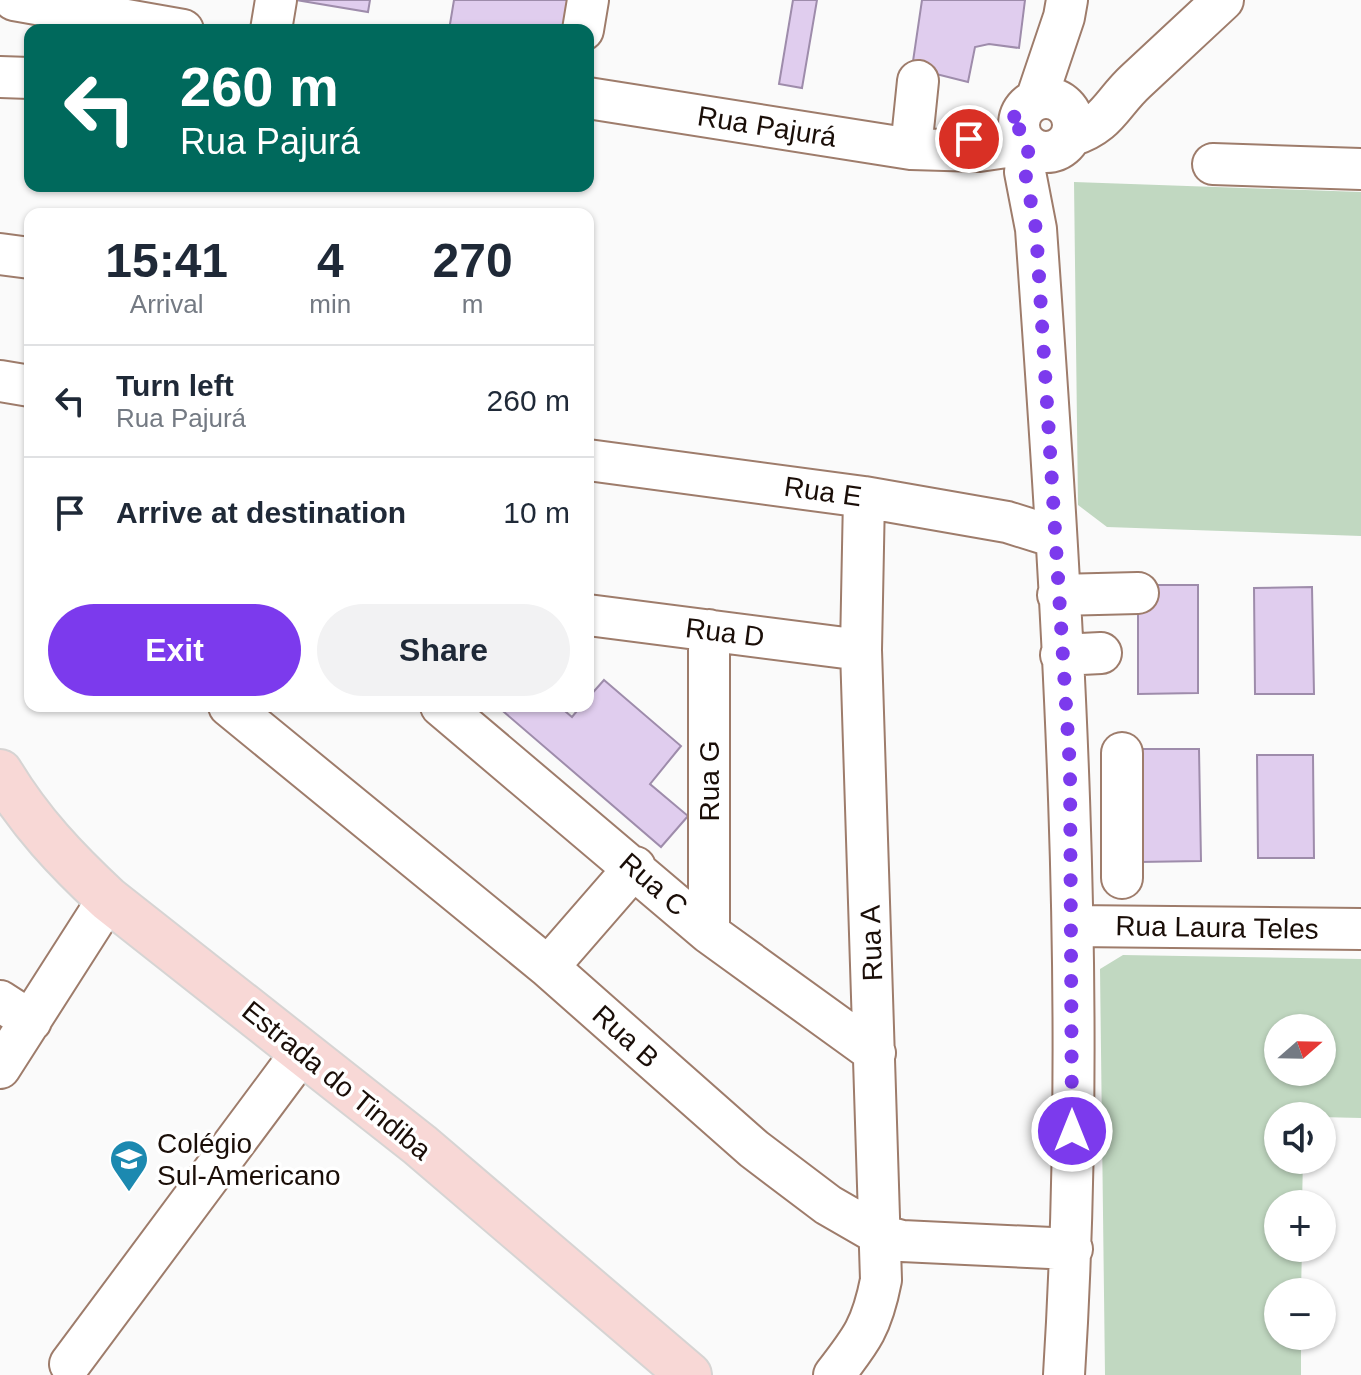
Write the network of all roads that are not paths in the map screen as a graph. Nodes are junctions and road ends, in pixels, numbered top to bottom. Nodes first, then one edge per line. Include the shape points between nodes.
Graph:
1 (14, 0) edge
2 (276, 0) edge
3 (588, 0) edge
4 (1223, 0) edge
5 (1065, 8) edge
6 (149, 24) edge
7 (272, 24) edge
8 (584, 24) edge
9 (0, 77) edge
10 (24, 78) edge
11 (918, 81) dead end
12 (594, 99) edge
13 (1046, 125) junction
14 (928, 149) junction
15 (1213, 164) dead end
16 (1361, 169) edge
17 (0, 254) edge
18 (24, 257) edge
19 (0, 381) edge
20 (24, 385) edge
21 (594, 461) edge
22 (864, 497) junction
23 (1055, 537) junction
24 (1138, 593) dead end
25 (1058, 595) junction
26 (594, 616) edge
27 (709, 630) junction
28 (861, 650) junction
29 (1101, 653) dead end
30 (1061, 655) junction
31 (236, 712) edge
32 (448, 712) edge
33 (1070, 768) junction
34 (0, 772) edge
35 (635, 867) junction
36 (1122, 878) dead end
37 (108, 899) junction
38 (1073, 926) junction
39 (1361, 929) edge
40 (709, 933) junction
41 (548, 967) junction
42 (16, 1011) edge
43 (302, 1052) junction
44 (875, 1053) junction
45 (0, 1068) edge
46 (880, 1235) junction
47 (1072, 1249) junction
48 (70, 1364) dead end
49 (689, 1375) edge
50 (834, 1375) edge
51 (1064, 1375) edge

1 - 6 street
2 - 7 street
3 - 8 street
4 - 13 street via 1087,131
5 - 13 street
9 - 10 street
11 - 14 street
12 - 14 street, Rua Pajurá
13 - 14 street, Rua Pajurá via 979,151
13 - 23 street via 1025,172 1036,229
15 - 16 street
17 - 18 street
19 - 20 street
21 - 22 street, Rua E
22 - 23 street, Rua E via 1007,522
22 - 28 street, Rua A
23 - 25 street
24 - 25 street
25 - 30 street
26 - 27 street, Rua D
27 - 28 street, Rua D
27 - 40 street, Rua G
28 - 44 street, Rua A
29 - 30 street
30 - 33 street
31 - 41 street, Rua B
32 - 35 street, Rua C
33 - 36 street via 1122,761
33 - 38 street
34 - 37 main road, Estrada do Tindiba via 35,825
35 - 40 street, Rua C
35 - 41 street
37 - 42 street
37 - 43 main road, Estrada do Tindiba
38 - 39 street, Rua Laura Teles
38 - 47 street
40 - 44 street, Rua C
41 - 46 street, Rua B via 754,1149 828,1205
42 - 45 street
43 - 48 street
43 - 49 main road, Estrada do Tindiba via 420,1145
44 - 46 street, Rua A
46 - 47 street, Rua B via 902,1241
46 - 50 street, Rua A via 875,1314
47 - 51 street

